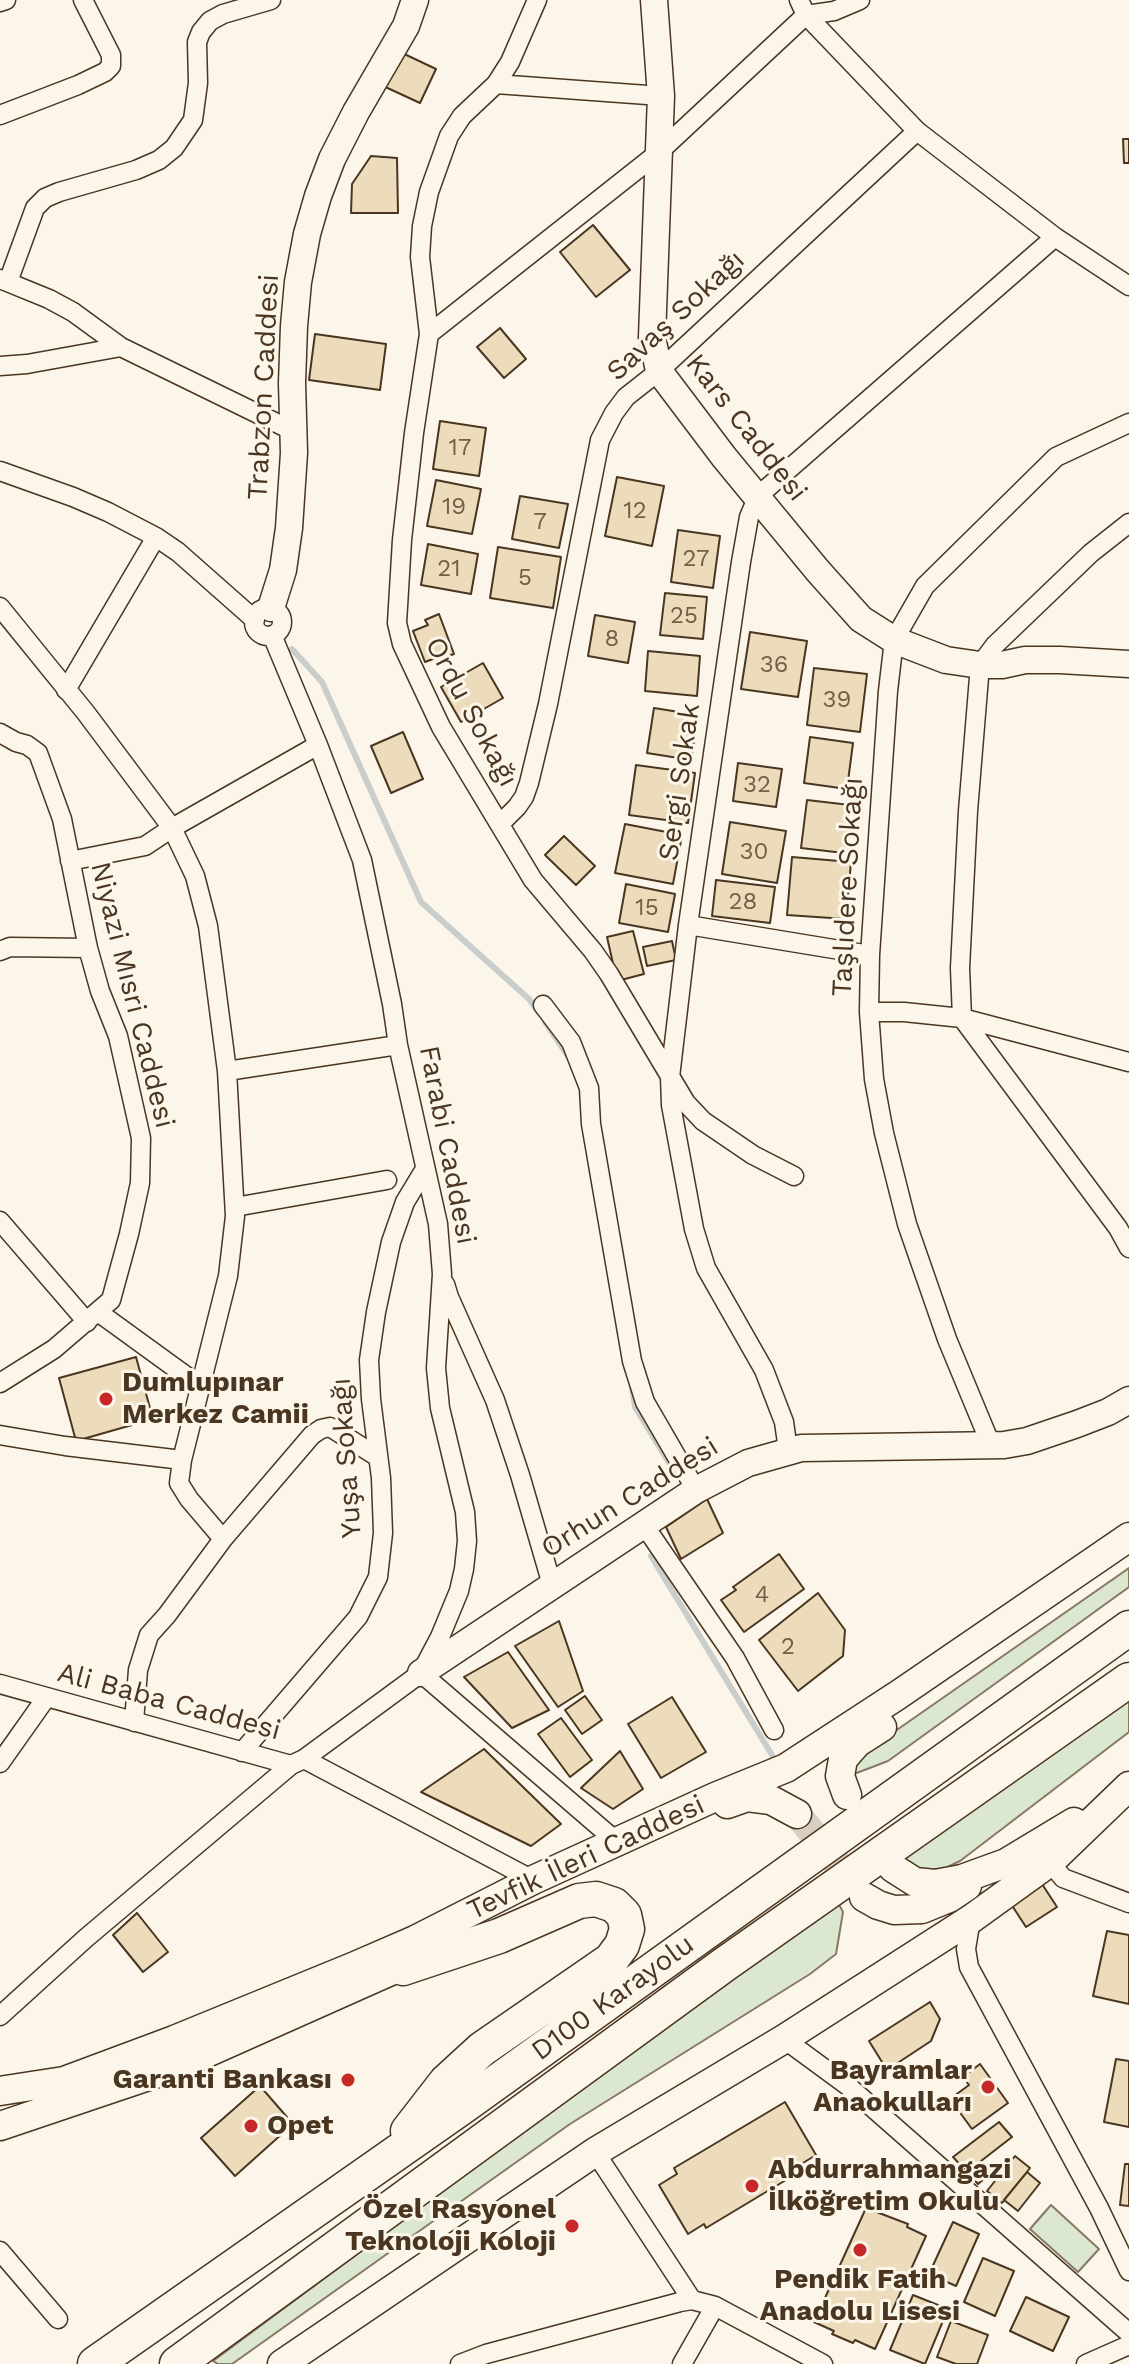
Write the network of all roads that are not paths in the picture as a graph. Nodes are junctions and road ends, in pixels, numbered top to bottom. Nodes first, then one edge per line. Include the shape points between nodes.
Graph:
1 (6, 0) edge
2 (83, 0) edge
3 (271, 0) edge
4 (415, 0) edge
5 (537, 0) edge
6 (654, 0) edge
7 (860, 0) edge
8 (0, 2) edge
9 (802, 7) edge
10 (496, 84) junction
11 (661, 96) junction
12 (0, 115) edge
13 (917, 131) junction
14 (658, 153) junction
15 (1055, 237) junction
16 (4, 280) edge
17 (1129, 286) edge
18 (429, 334) junction
19 (121, 347) junction
20 (0, 366) edge
21 (659, 371) junction
22 (1129, 423) edge
23 (293, 431) junction
24 (0, 471) edge
25 (758, 496) junction
26 (1129, 523) edge
27 (156, 537) junction
28 (0, 607) edge
29 (263, 614) junction
30 (894, 640) junction
31 (1129, 664) edge
32 (991, 665) junction
33 (1129, 676) edge
34 (66, 690) junction
35 (0, 733) edge
36 (318, 745) junction
37 (500, 824) junction
38 (172, 828) junction
39 (70, 861) junction
40 (688, 925) junction
41 (88, 948) junction
42 (0, 951) edge
43 (870, 955) junction
44 (543, 1005) dead end
45 (869, 1012) junction
46 (962, 1018) junction
47 (398, 1045) junction
48 (1129, 1062) edge
49 (227, 1071) junction
50 (670, 1077) junction
51 (425, 1169) junction
52 (794, 1176) dead end
53 (387, 1180) dead end
54 (235, 1207) junction
55 (1, 1222) edge
56 (1124, 1224) edge
57 (1129, 1248) edge
58 (442, 1274) junction
59 (92, 1317) junction
60 (0, 1383) edge
61 (200, 1386) junction
62 (1129, 1400) edge
63 (0, 1435) edge
64 (991, 1445) junction
65 (788, 1450) junction
66 (378, 1457) junction
67 (182, 1460) junction
68 (696, 1490) junction
69 (644, 1525) junction
70 (1129, 1537) edge
71 (223, 1539) junction
72 (1129, 1556) edge
73 (552, 1585) junction
74 (1129, 1619) edge
75 (1129, 1628) edge
76 (1092, 1655) junction
77 (421, 1673) junction
78 (1129, 1680) edge
79 (0, 1684) edge
80 (46, 1698) junction
81 (134, 1722) junction
82 (774, 1730) dead end
83 (242, 1752) junction
84 (298, 1762) junction
85 (0, 1763) edge
86 (1129, 1777) edge
87 (1129, 1786) edge
88 (847, 1795) dead end
89 (797, 1814) tunnel mouth
90 (617, 1842) junction
91 (1050, 1862) junction
92 (1006, 1863) junction
93 (893, 1868) dead end
94 (533, 1880) junction
95 (864, 1897) tunnel mouth
96 (1129, 1903) edge
97 (971, 1919) junction
98 (403, 1968) junction
99 (0, 2016) edge
100 (784, 2039) junction
101 (0, 2091) edge
102 (0, 2126) edge
103 (595, 2152) junction
104 (386, 2159) junction
105 (0, 2251) edge
106 (1129, 2271) edge
107 (267, 2300) junction
108 (692, 2300) junction
109 (715, 2306) junction
110 (58, 2319) dead end
111 (1129, 2333) edge
112 (1129, 2345) edge
113 (95, 2364) edge
114 (177, 2364) edge
115 (193, 2364) edge
116 (282, 2364) edge
117 (460, 2364) edge
118 (682, 2364) edge
119 (823, 2364) edge
120 (1086, 2364) edge

1 - 8 street
2 - 12 street via 111,55 111,66 78,85
3 - 16 street via 223,14 201,32 193,120 174,148 136,170 45,198 35,208
4 - 23 street, Trabzon Caddesi via 406,26 332,159 311,222 298,282
5 - 10 street, Ordu Sokağı
6 - 11 street, Kars Caddesi
7 - 9 street via 834,11
9 - 13 street
9 - 14 street
10 - 11 street
10 - 18 street, Ordu Sokağı via 449,136 429,192 420,257
11 - 14 street, Kars Caddesi
13 - 15 street
13 - 21 street, Savaş Sokağı
14 - 18 street
14 - 21 street, Kars Caddesi via 652,337
15 - 17 street
15 - 25 street
16 - 19 street via 73,312
18 - 37 street, Ordu Sokağı via 402,540 397,623 441,727
19 - 20 street
19 - 23 street
21 - 25 street, Kars Caddesi
21 - 37 street, Savaş Sokağı via 626,397 600,440 529,783 517,807
22 - 30 street, Taşlıdere Sokağı via 1056,457 925,586
23 - 29 street, Trabzon Caddesi via 283,570
24 - 27 street via 73,497
25 - 30 street, Kars Caddesi via 861,619
25 - 40 street, Sergi Sokak via 741,562
26 - 32 street via 995,645
27 - 29 street
27 - 34 street
28 - 34 street
29 - 36 street, Farabi Caddesi via 279,613 282,622 272,635
30 - 32 street, Kars Caddesi via 946,660
30 - 43 street, Taşlıdere Sokağı
31 - 32 street, Kars Caddesi via 1025,660
32 - 33 street, Kars Caddesi
32 - 46 street via 966,843
34 - 38 street
35 - 39 street, Niyazi Mısri Caddesi via 38,753 62,819
36 - 38 street
36 - 47 street, Farabi Caddesi via 362,860
37 - 50 street, Ordu Sokağı via 533,880 609,974
38 - 39 street via 145,846
38 - 49 street via 195,876 208,926
39 - 41 street, Niyazi Mısri Caddesi
40 - 43 street
40 - 50 street, Sergi Sokak
41 - 42 street
41 - 59 street, Niyazi Mısri Caddesi via 118,1036 141,1138 140,1183 111,1300
43 - 45 street, Taşlıdere Sokağı
44 - 68 street via 571,1042 589,1088 632,1361 645,1402
45 - 46 street
45 - 64 street, Taşlıdere Sokağı via 874,1079 903,1211
46 - 48 street
46 - 56 street
47 - 49 street
47 - 51 street, Farabi Caddesi
49 - 54 street
50 - 52 street, Ordu Sokağı via 703,1121
50 - 65 street, Sergi Sokak via 679,1156 706,1268 764,1370 784,1422
51 - 58 street, Farabi Caddesi via 438,1224
51 - 66 street, Yuşa Sokağı via 405,1202 391,1242 376,1312 369,1360
53 - 54 street
54 - 61 street via 228,1276
55 - 59 street
56 - 57 street
58 - 73 street via 495,1400
58 - 77 street, Farabi Caddesi via 436,1368 467,1541 459,1591
59 - 60 street, Niyazi Mısri Caddesi
59 - 61 street
61 - 67 street
62 - 64 street, Orhun Caddesi via 1027,1441
63 - 67 street
64 - 65 street, Orhun Caddesi
65 - 68 street, Orhun Caddesi via 748,1463
66 - 71 street via 330,1427 321,1429
66 - 83 street, Yuşa Sokağı via 383,1533 378,1577 358,1617
67 - 71 street via 179,1483
68 - 69 street, Orhun Caddesi
69 - 73 street, Orhun Caddesi
69 - 82 street via 735,1658
70 - 90 main road, Tevfik İleri Caddesi via 786,1768
71 - 81 street via 149,1635 138,1670
72 - 88 main road via 857,1743 843,1759 840,1776
73 - 77 street, Orhun Caddesi
74 - 76 highway
75 - 76 highway, D100 Karayolu
76 - 104 highway, D100 Karayolu
77 - 84 street, Farabi Caddesi
77 - 90 street
78 - 107 highway, D100 Karayolu via 725,1964
79 - 80 street, Ali Baba Caddesi
80 - 81 street, Ali Baba Caddesi
80 - 85 street
81 - 83 street, Ali Baba Caddesi
83 - 84 street, Ali Baba Caddesi
84 - 94 street, Ali Baba Caddesi
84 - 99 street, Farabi Caddesi
86 - 92 main road via 1068,1827
87 - 91 main road
89 - 98 main road via 771,1800 747,1797 713,1808
90 - 94 main road, Tevfik İleri Caddesi
91 - 96 street via 1063,1878
91 - 97 main road
92 - 93 main road via 935,1884 915,1882
92 - 95 main road via 922,1909 894,1910
94 - 101 main road, Tevfik İleri Caddesi via 415,1940 174,2040 64,2081
97 - 100 main road
97 - 106 street via 969,1967
98 - 102 main road via 175,2067
98 - 104 highway via 499,1936 579,1901 614,1905 624,1915 627,1929 611,1960 482,2049 446,2082
100 - 103 main road
100 - 111 street via 848,2086
103 - 108 street
103 - 116 main road
104 - 113 highway, D100 Karayolu
105 - 110 street
107 - 114 highway, D100 Karayolu
107 - 115 highway
108 - 109 street
108 - 117 street
109 - 118 street
109 - 119 street
112 - 120 street

